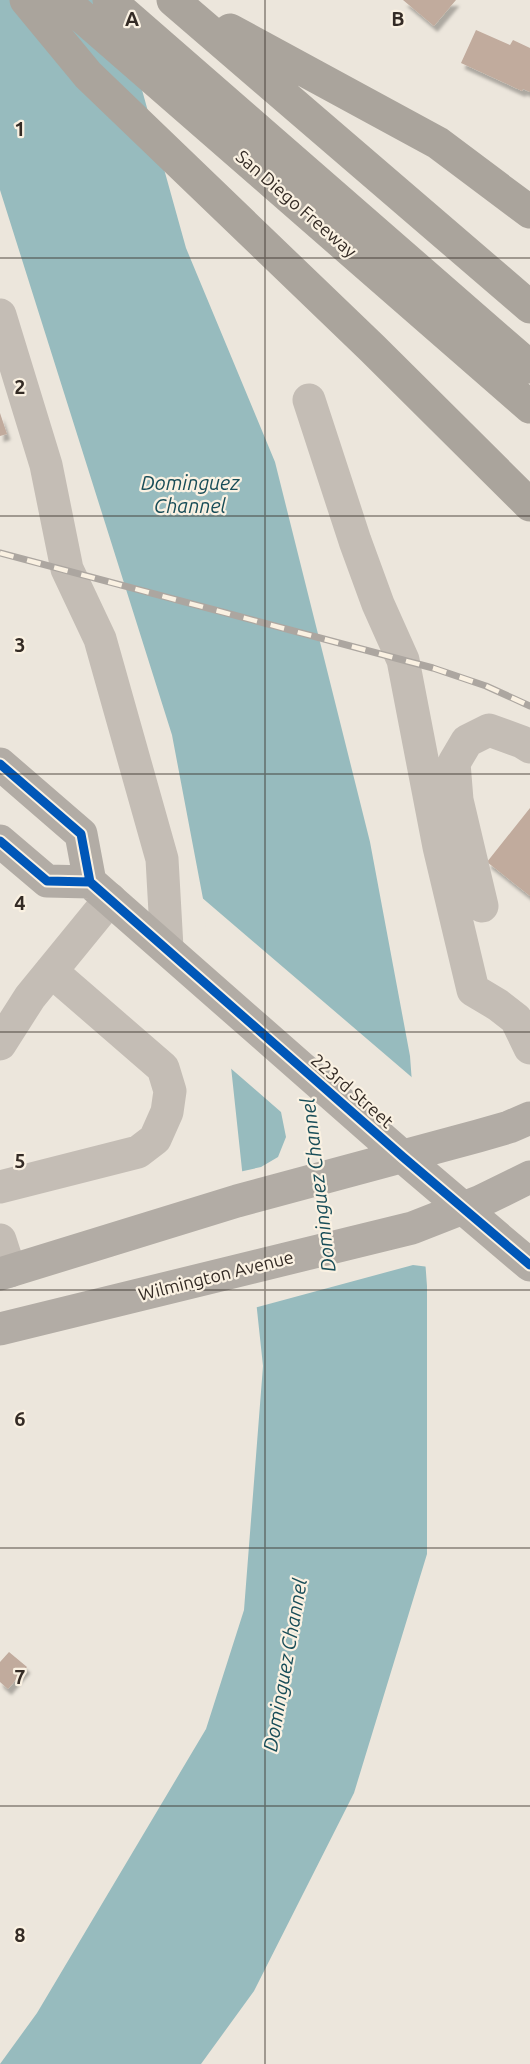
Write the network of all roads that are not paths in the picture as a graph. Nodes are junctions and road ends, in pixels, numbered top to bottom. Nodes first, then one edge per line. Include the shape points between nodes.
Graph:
1 (26, 0) edge
2 (63, 0) edge
3 (109, 0) edge
4 (134, 0) edge
5 (173, 0) edge
6 (530, 212) edge
7 (530, 307) edge
8 (0, 315) edge
9 (530, 343) edge
10 (530, 367) edge
11 (309, 400) dead end
12 (530, 407) edge
13 (530, 506) edge
14 (530, 747) edge
15 (0, 764) edge
16 (0, 841) edge
17 (100, 890) junction
18 (483, 906) dead end
19 (167, 948) junction
20 (51, 971) junction
21 (0, 1044) edge
22 (530, 1048) edge
23 (530, 1118) edge
24 (403, 1157) junction
25 (530, 1177) edge
26 (0, 1187) edge
27 (475, 1211) junction
28 (3, 1261) edge
29 (530, 1265) edge
30 (0, 1329) edge

1 - 13 highway via 88,75 477,450
2 - 12 highway, San Diego Freeway
3 - 10 highway
4 - 9 highway
5 - 6 highway via 438,143
5 - 7 highway
8 - 19 lane via 46,465 67,569 99,639 162,859
11 - 22 lane via 359,552 404,660 439,847 472,990 516,1019
14 - 18 lane via 489,730 467,741 454,763 457,800
15 - 17 main road via 81,834
16 - 17 main road via 47,881
17 - 19 main road, 223rd Street
17 - 20 lane
19 - 24 main road, 223rd Street
20 - 21 lane
20 - 26 lane via 163,1068 170,1091 167,1112 155,1139 138,1152
23 - 24 main road
24 - 27 main road, 223rd Street
24 - 28 main road
25 - 27 main road, Wilmington Avenue
27 - 29 main road, 223rd Street
27 - 30 main road, Wilmington Avenue

